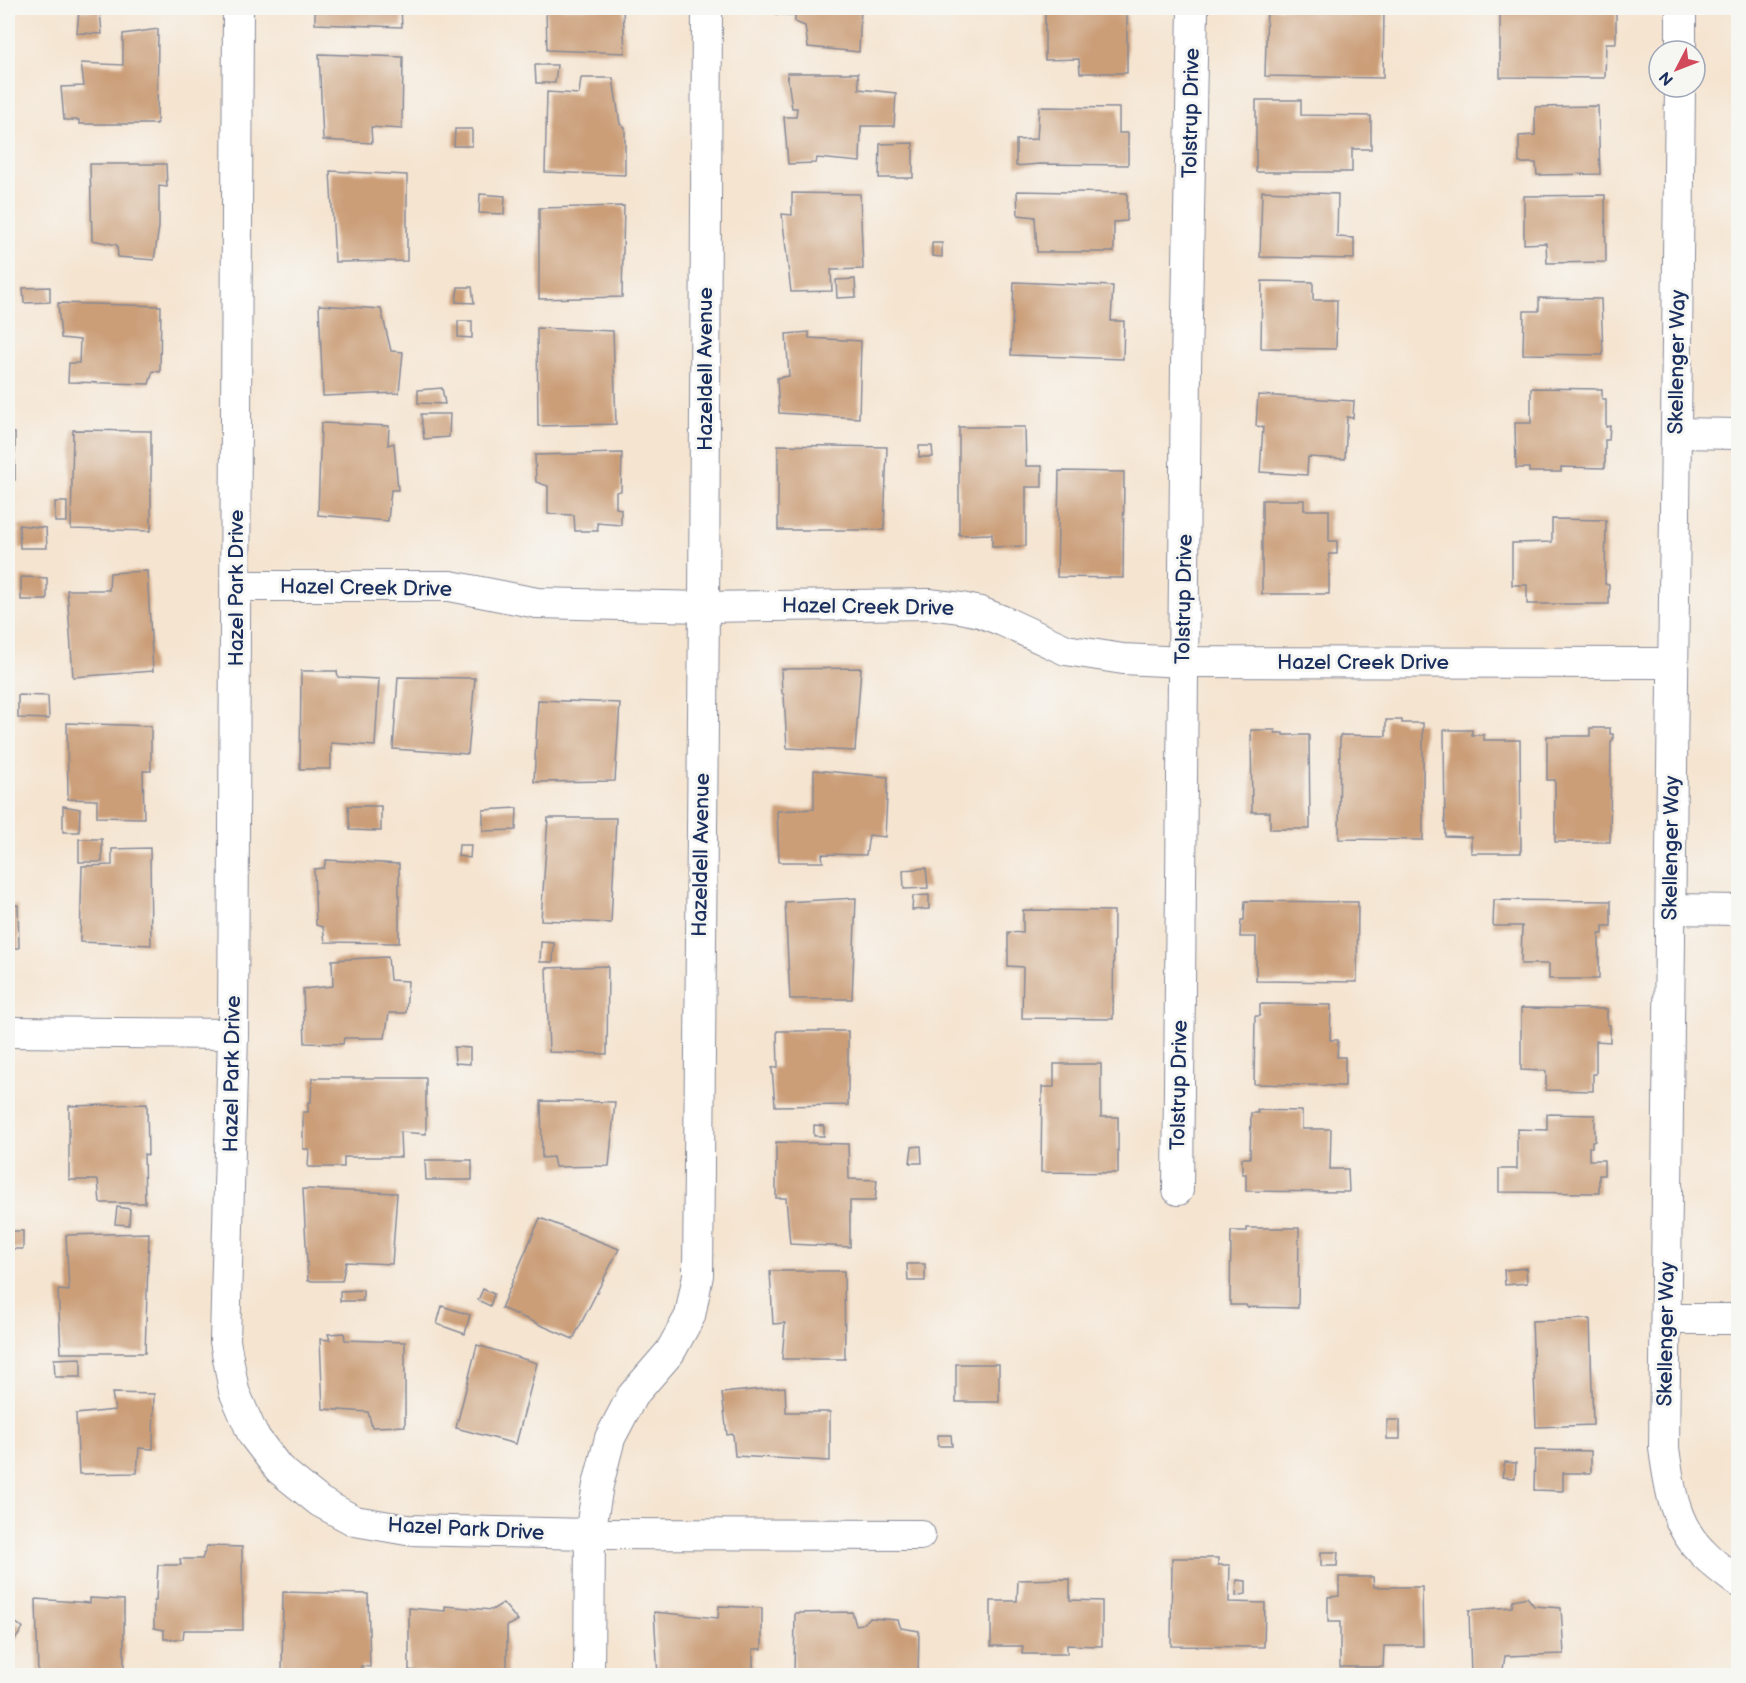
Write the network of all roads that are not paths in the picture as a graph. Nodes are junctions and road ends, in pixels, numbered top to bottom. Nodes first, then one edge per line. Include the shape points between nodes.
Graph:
1 (238, 8) edge
2 (707, 8) edge
3 (1193, 8) edge
4 (1681, 8) edge
5 (1681, 39) edge
6 (1680, 99) edge
7 (1676, 433) junction
8 (1738, 434) edge
9 (236, 586) junction
10 (704, 607) junction
11 (1184, 662) junction
12 (1673, 663) junction
13 (1671, 909) junction
14 (1738, 910) edge
15 (8, 1032) edge
16 (233, 1034) junction
17 (1178, 1190) dead end
18 (1666, 1319) junction
19 (1738, 1319) edge
20 (590, 1534) junction
21 (920, 1535) dead end
22 (1738, 1582) edge
23 (589, 1676) edge

1 - 9 street, Hazel Park Drive
2 - 10 street, Hazeldell Avenue
3 - 11 street, Tolstrup Drive
4 - 5 street
6 - 7 street, Skellenger Way
7 - 8 street
7 - 12 street, Skellenger Way
9 - 10 street, Hazel Creek Drive via 450,586 537,603
9 - 16 street, Hazel Park Drive
10 - 11 street, Hazel Creek Drive via 929,604 980,612 1066,650 1123,659
10 - 20 street, Hazeldell Avenue via 698,1275 690,1316 670,1352 632,1396 610,1438
11 - 12 street, Hazel Creek Drive
11 - 17 street, Tolstrup Drive
12 - 13 street, Skellenger Way
13 - 14 street
13 - 18 street, Skellenger Way
15 - 16 street
16 - 20 street, Hazel Park Drive via 225,1341 234,1391 253,1434 279,1469 321,1502 355,1521 407,1530
18 - 19 street
18 - 22 street, Skellenger Way via 1664,1448 1675,1508 1700,1551
20 - 21 street, Hazel Park Drive
20 - 23 street, Hazeldell Avenue

